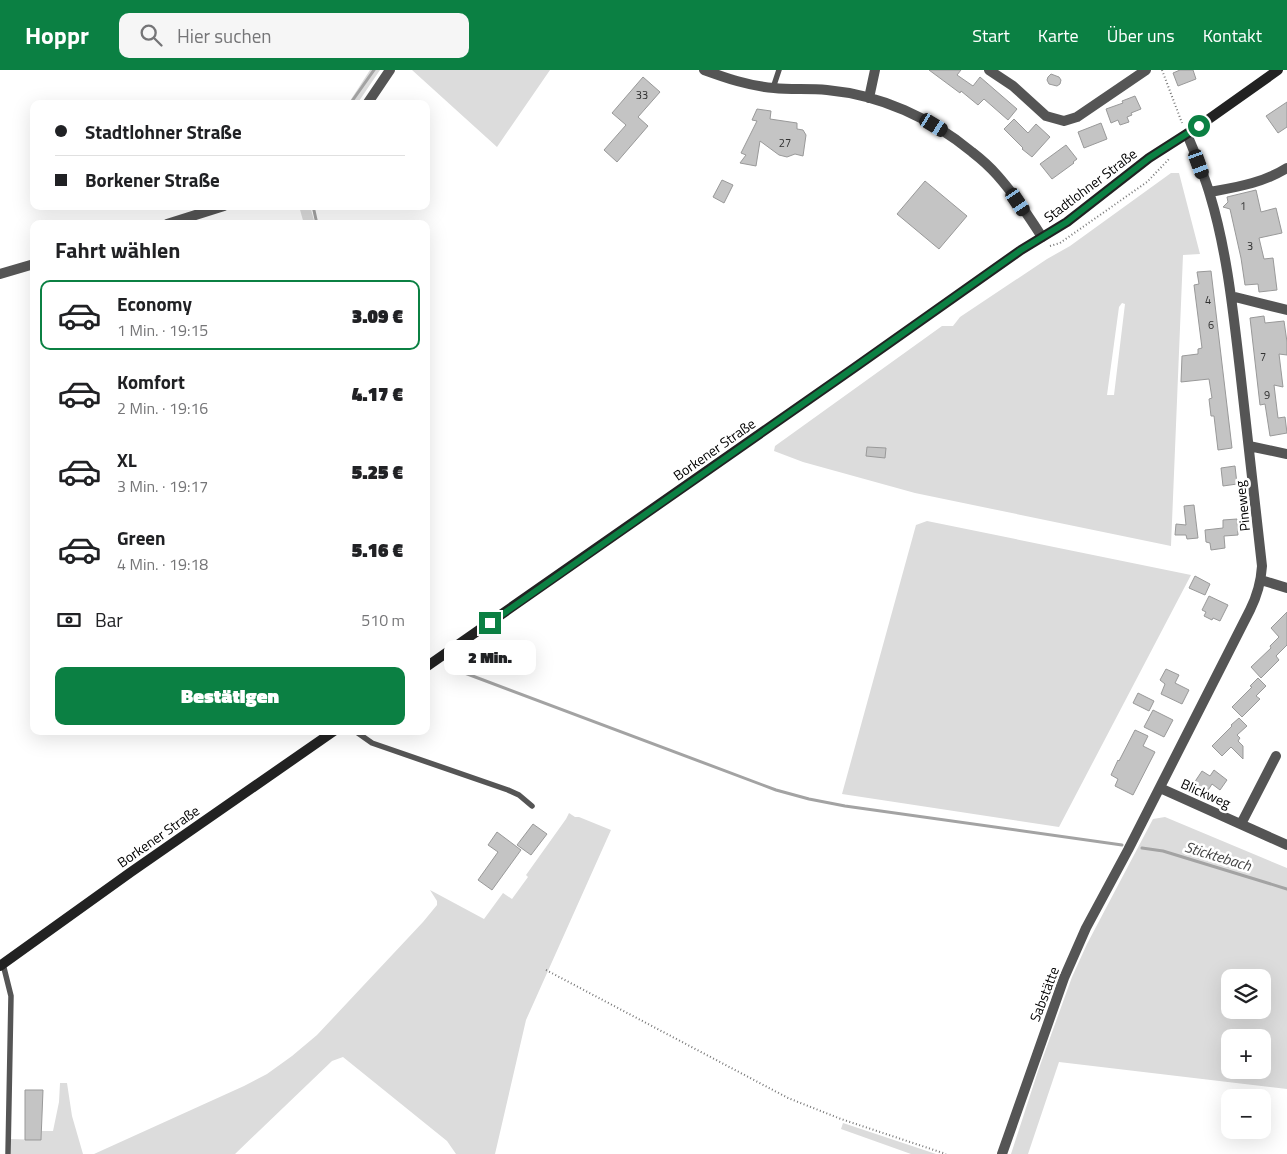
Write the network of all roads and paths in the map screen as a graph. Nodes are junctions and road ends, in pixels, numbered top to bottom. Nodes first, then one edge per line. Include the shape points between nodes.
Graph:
1 (390, 70) edge
2 (704, 70) edge
3 (779, 70) edge
4 (875, 70) edge
5 (990, 70) edge
6 (1146, 70) edge
7 (1162, 70) edge
8 (1278, 70) edge
9 (773, 88) junction
10 (869, 98) junction
11 (369, 100) edge
12 (1187, 134) junction
13 (1174, 156) dead end
14 (1287, 168) edge
15 (1210, 192) junction
16 (211, 210) edge
17 (180, 220) edge
18 (1042, 237) junction
19 (1050, 246) dead end
20 (1017, 253) joint
21 (30, 265) edge
22 (0, 274) edge
23 (1231, 296) junction
24 (1287, 310) edge
25 (1250, 446) junction
26 (1287, 454) edge
27 (1261, 580) junction
28 (1287, 588) edge
29 (430, 664) edge
30 (328, 735) edge
31 (361, 735) edge
32 (1276, 756) dead end
33 (1160, 788) junction
34 (532, 806) dead end
35 (1241, 824) junction
36 (1287, 845) edge
37 (1128, 850) joint
38 (2, 965) edge
39 (546, 970) dead end
40 (8, 1154) edge
41 (946, 1154) edge
42 (1002, 1154) edge

1 - 11 street
2 - 9 street
3 - 9 lane
4 - 10 street
5 - 6 street via 1046,116 1064,121 1077,117
7 - 12 path
8 - 12 main road, Stadtlohner Straße
9 - 10 street via 827,90
10 - 18 street via 924,119 964,145 996,174
12 - 15 street, Pineweg
12 - 18 main road, Stadtlohner Straße
13 - 19 path via 1147,182
14 - 15 street via 1252,184
15 - 23 street, Pineweg
16 - 17 street
18 - 20 main road, Stadtlohner Straße
20 - 29 main road, Borkener Straße
21 - 22 street
23 - 24 street
23 - 25 street, Pineweg
25 - 26 street
25 - 27 street, Pineweg
27 - 28 street
27 - 33 street, Pineweg via 1253,604
30 - 38 main road, Borkener Straße
31 - 34 lane via 372,743 508,790
32 - 35 street, Blickweg
33 - 35 street, Blickweg
33 - 37 street, Pineweg
35 - 36 street, Blickweg
37 - 42 street, Sabstätte via 1086,928 1064,978
38 - 40 lane via 11,996
39 - 41 path via 788,1098

